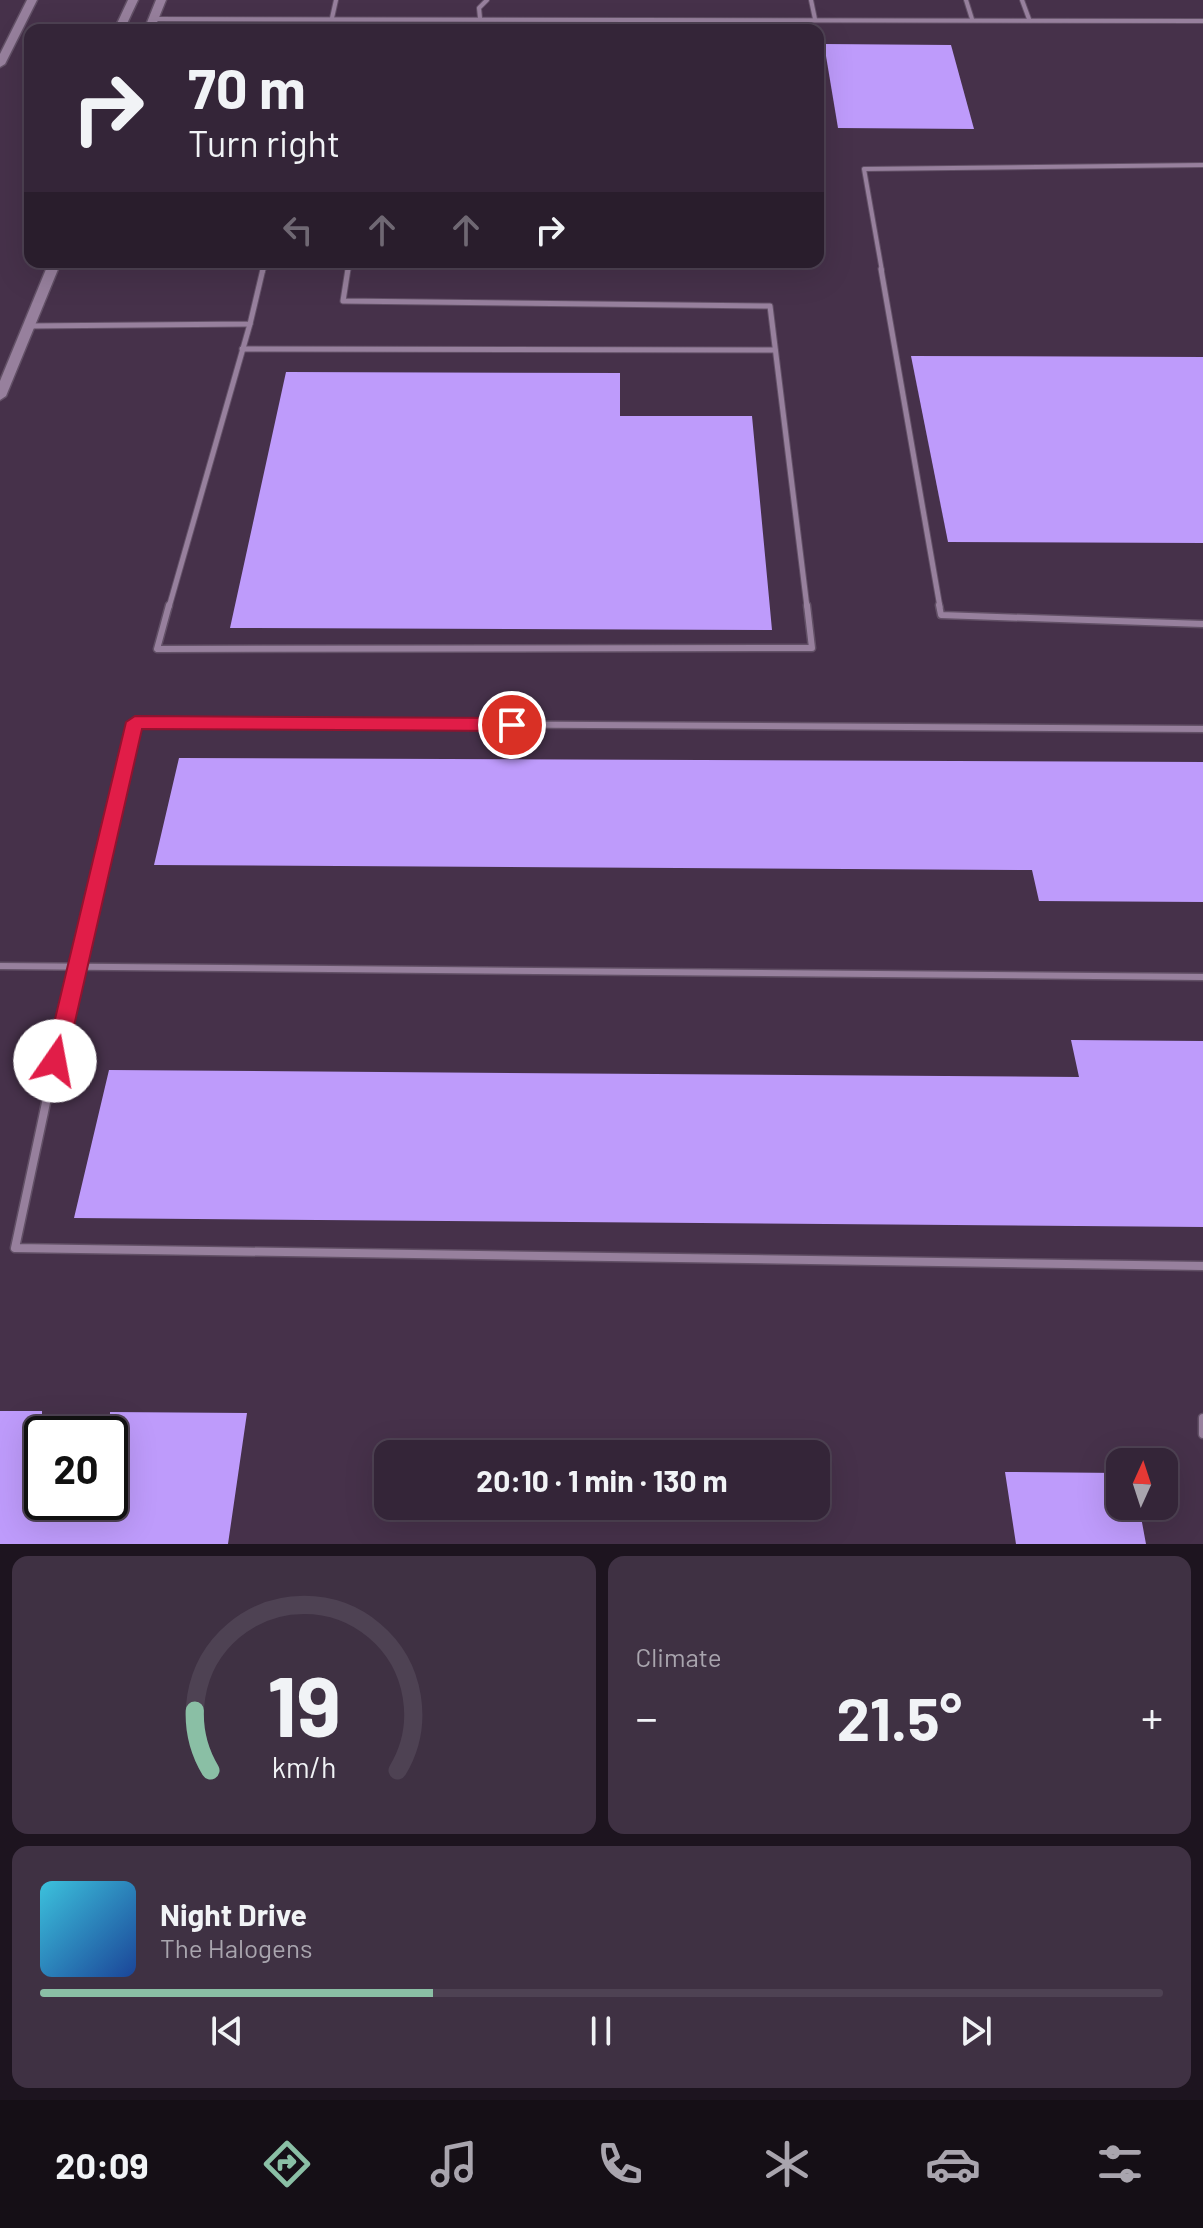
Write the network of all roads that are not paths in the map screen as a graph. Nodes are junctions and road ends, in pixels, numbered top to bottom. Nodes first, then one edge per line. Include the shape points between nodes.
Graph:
1 (32, 0) edge
2 (133, 0) edge
3 (161, 0) edge
4 (336, 0) edge
5 (487, 0) edge
6 (811, 0) edge
7 (966, 0) edge
8 (1022, 0) edge
9 (332, 18) junction
10 (480, 18) junction
11 (154, 19) junction
12 (815, 19) junction
13 (972, 19) junction
14 (1029, 19) junction
15 (1203, 21) edge
16 (122, 24) edge
17 (152, 24) edge
18 (0, 64) edge
19 (1203, 165) edge
20 (53, 268) edge
21 (264, 268) edge
22 (348, 268) edge
23 (250, 324) junction
24 (29, 326) junction
25 (242, 349) junction
26 (775, 350) junction
27 (0, 396) edge
28 (1203, 624) edge
29 (1203, 729) edge
30 (0, 966) edge
31 (75, 968) junction
32 (1203, 977) edge
33 (1203, 1266) edge
34 (1203, 1418) edge
35 (1203, 1434) edge

1 - 18 main road
2 - 16 main road
3 - 11 main road
4 - 9 lane
5 - 10 lane via 479,8
6 - 12 lane
7 - 13 lane
8 - 14 lane
9 - 10 lane
9 - 11 lane
10 - 12 lane
11 - 17 main road
12 - 13 lane
13 - 14 lane
14 - 15 lane
19 - 28 lane via 864,169 941,615
20 - 24 main road
21 - 23 lane
22 - 26 lane via 343,301 770,306
23 - 24 lane
23 - 25 lane
24 - 27 main road
25 - 26 lane
25 - 26 lane via 157,649 812,648
29 - 31 lane via 135,722
30 - 31 lane
31 - 32 lane
31 - 33 lane via 15,1248
34 - 35 lane

